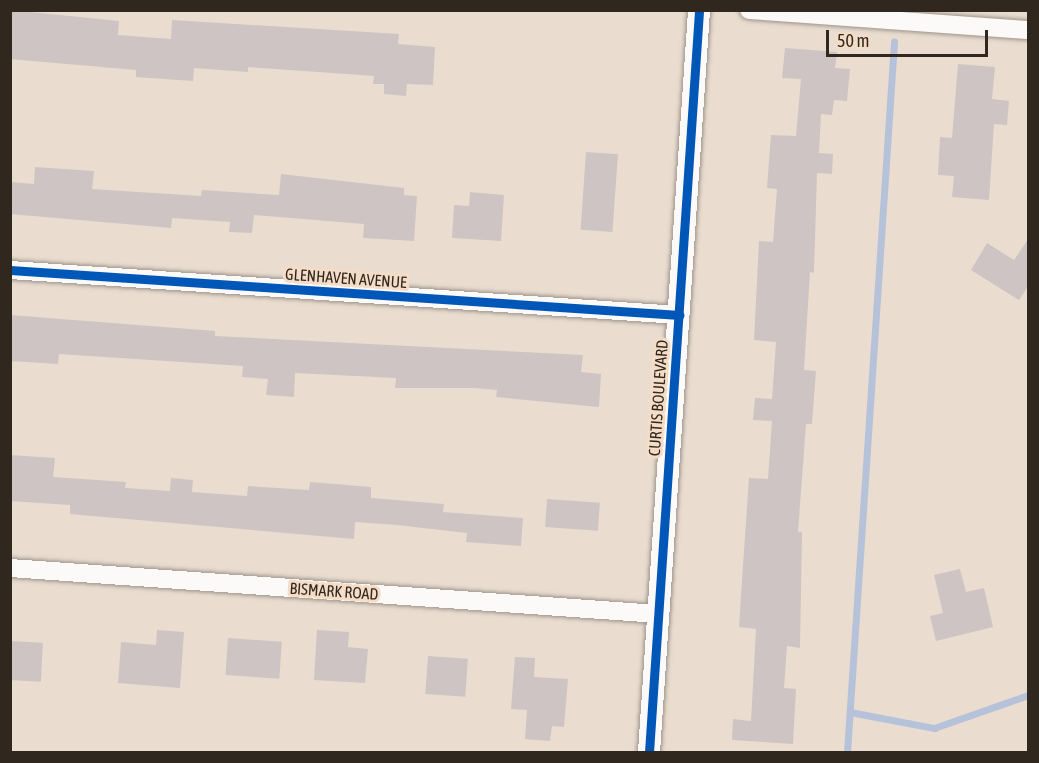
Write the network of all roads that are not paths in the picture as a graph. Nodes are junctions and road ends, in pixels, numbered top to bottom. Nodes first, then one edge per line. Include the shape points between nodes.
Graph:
1 (699, 10) edge
2 (749, 10) edge
3 (1029, 30) edge
4 (10, 270) edge
5 (679, 315) junction
6 (10, 568) edge
7 (658, 614) junction
8 (649, 753) edge

1 - 5 street, CURTIS BOULEVARD
2 - 3 street
4 - 5 street, GLENHAVEN AVENUE
5 - 7 street, CURTIS BOULEVARD
6 - 7 street, BISMARK ROAD
7 - 8 street, CURTIS BOULEVARD

